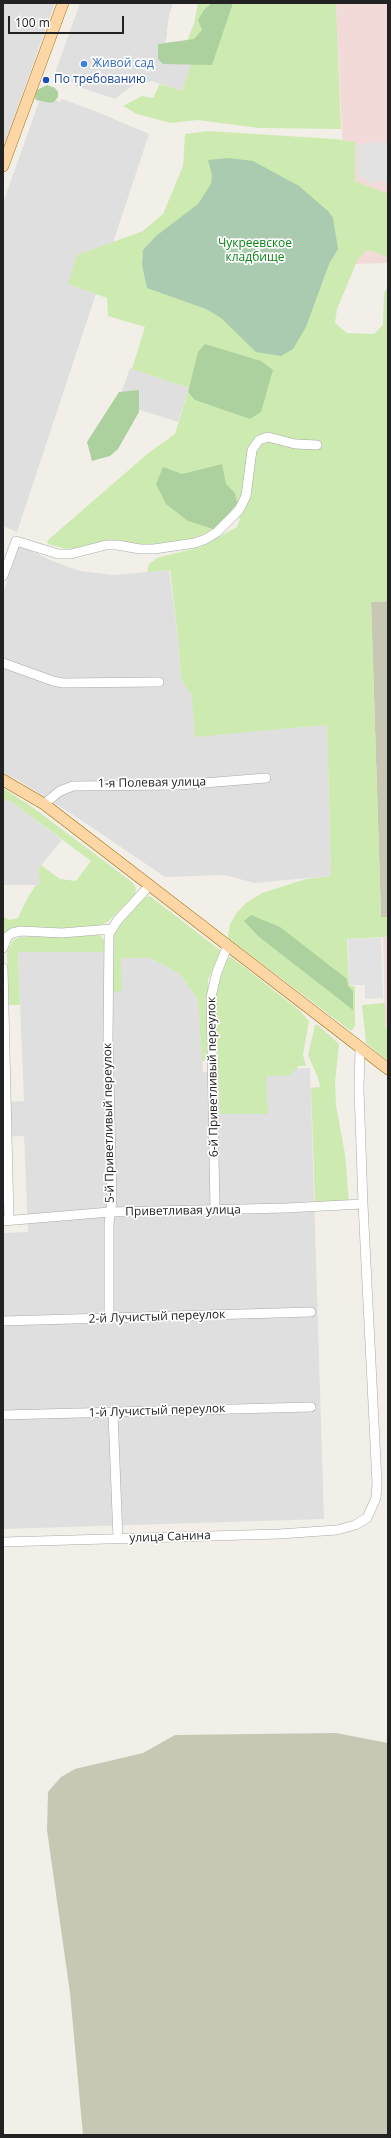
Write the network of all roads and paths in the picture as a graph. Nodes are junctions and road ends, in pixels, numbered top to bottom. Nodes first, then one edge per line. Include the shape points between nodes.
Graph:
1 (62, 3) edge
2 (3, 166) edge
3 (317, 445) dead end
4 (3, 576) edge
5 (3, 663) edge
6 (159, 682) dead end
7 (266, 778) dead end
8 (3, 780) edge
9 (44, 804) junction
10 (149, 886) junction
11 (111, 929) junction
12 (227, 947) junction
13 (3, 948) edge
14 (3, 968) edge
15 (360, 1048) junction
16 (388, 1069) edge
17 (364, 1204) junction
18 (215, 1210) junction
19 (110, 1212) junction
20 (6, 1220) edge
21 (311, 1312) dead end
22 (109, 1318) junction
23 (3, 1321) edge
24 (311, 1407) dead end
25 (113, 1413) junction
26 (3, 1415) edge
27 (118, 1539) junction
28 (3, 1542) edge

1 - 2 main road
3 - 4 street via 295,444 268,437 259,440 252,450 246,496 239,510 217,532 195,543 140,550 106,545 71,554 58,554 16,540
5 - 6 street via 63,683
7 - 9 street, 1-я Полевая улица via 179,785 73,786 60,791
8 - 9 main road
9 - 10 main road
10 - 11 street
10 - 12 main road
11 - 13 street via 62,933 21,930 7,937
11 - 19 street, 5-й Приветливый переулок via 108,1040 112,1199
12 - 15 main road
12 - 18 street, 6-й Приветливый переулок via 211,997
14 - 20 street
15 - 16 main road
15 - 17 street, улица Санина via 359,1089
17 - 18 street, Приветливая улица
17 - 27 street, улица Санина via 377,1483 376,1498 367,1518 355,1525 337,1530
18 - 19 street, Приветливая улица
19 - 20 street, Приветливая улица
19 - 22 street, 5-й Приветливый переулок
21 - 22 street, 2-й Лучистый переулок
22 - 23 street, 2-й Лучистый переулок
24 - 25 street, 1-й Лучистый переулок
25 - 26 street, 1-й Лучистый переулок
25 - 27 street
27 - 28 street, улица Санина

